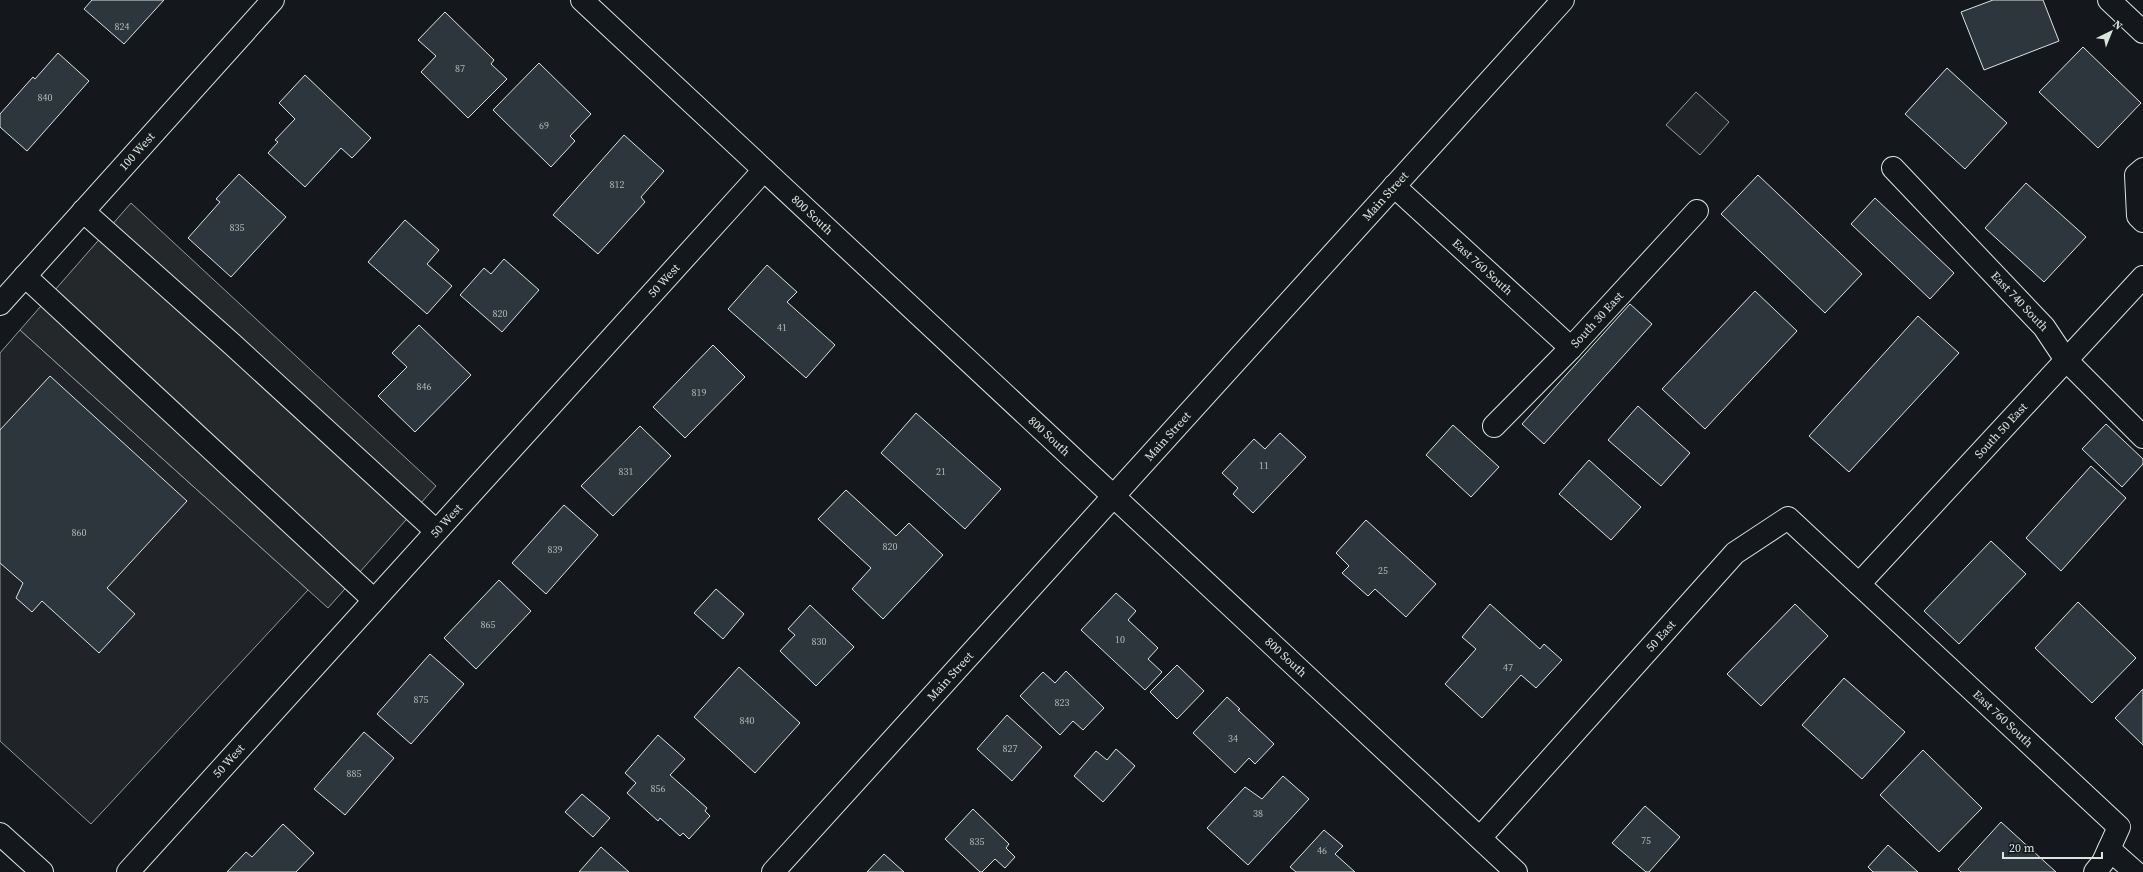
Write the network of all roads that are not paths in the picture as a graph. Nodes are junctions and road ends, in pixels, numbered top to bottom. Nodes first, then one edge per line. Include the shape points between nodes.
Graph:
1 (273, 0) edge
2 (582, 0) edge
3 (1563, 0) edge
4 (2109, 0) edge
5 (2143, 32) edge
6 (1893, 168) dead end
7 (2143, 168) edge
8 (764, 170) junction
9 (1394, 186) junction
10 (83, 211) junction
11 (1696, 211) dead end
12 (2143, 221) edge
13 (25, 276) junction
14 (2143, 277) edge
15 (0, 304) edge
16 (1571, 348) junction
17 (2066, 360) junction
18 (1494, 426) dead end
19 (2143, 437) edge
20 (1112, 497) junction
21 (436, 532) junction
22 (1859, 584) junction
23 (374, 600) junction
24 (0, 834) edge
25 (1480, 838) junction
26 (2103, 861) edge
27 (42, 872) edge
28 (128, 872) edge
29 (774, 872) edge
30 (1516, 872) edge
31 (2135, 872) edge

1 - 10 street, 100 West
2 - 8 street, 800 South
3 - 9 street, Main Street
4 - 5 street
6 - 17 street, East 740 South via 2044,327
7 - 12 street via 2136,176 2138,216
8 - 20 street, 800 South
8 - 21 street, 50 West
9 - 16 street, East 760 South
9 - 20 street, Main Street
10 - 13 street, 100 West
10 - 21 street
11 - 16 street, South 30 East
13 - 15 street, 100 West
13 - 23 street
14 - 17 street, South 50 East
16 - 18 street, South 30 East
17 - 19 street, East 740 South
17 - 22 street, South 50 East
20 - 25 street, 800 South
20 - 29 street, Main Street
21 - 23 street, 50 West
22 - 25 street, 50 East via 1788,518 1735,553
22 - 26 street, East 760 South via 2119,827
23 - 28 street, 50 West
24 - 27 street
25 - 30 street, 800 South
26 - 31 street

